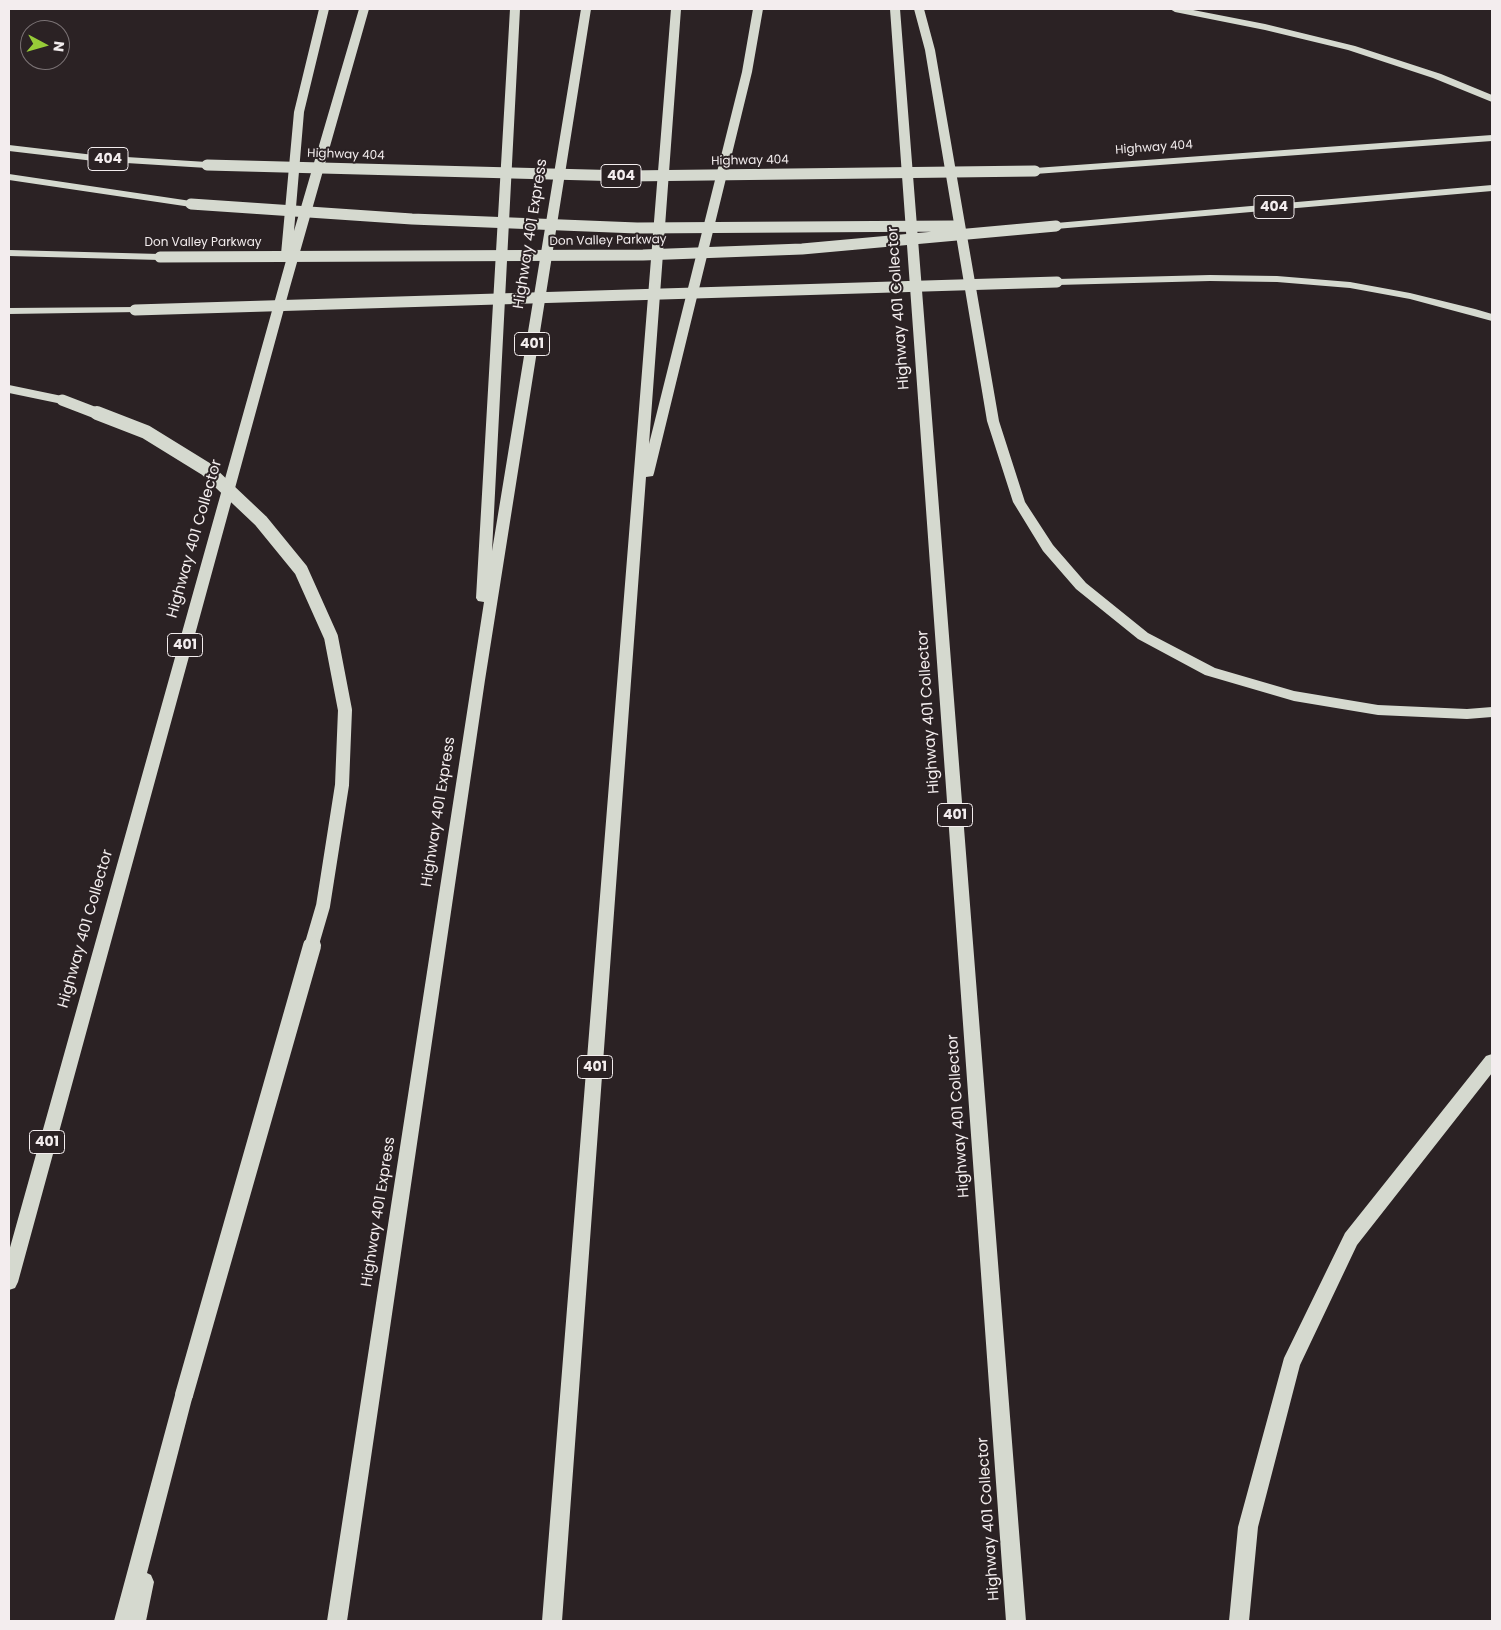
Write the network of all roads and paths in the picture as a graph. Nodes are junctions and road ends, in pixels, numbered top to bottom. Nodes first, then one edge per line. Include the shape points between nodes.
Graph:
1 (324, 9) edge
2 (364, 9) edge
3 (515, 9) edge
4 (586, 9) edge
5 (676, 9) edge
6 (758, 9) edge
7 (895, 9) edge
8 (919, 9) edge
9 (1175, 9) edge
10 (1492, 99) edge
11 (1492, 138) edge
12 (9, 148) edge
13 (9, 177) edge
14 (1492, 188) edge
15 (1056, 226) junction
16 (9, 253) edge
17 (284, 287) junction
18 (9, 311) edge
19 (1492, 318) edge
20 (9, 389) edge
21 (638, 514) junction
22 (478, 680) junction
23 (1492, 712) edge
24 (1492, 1061) edge
25 (9, 1282) edge
26 (184, 1394) junction
27 (124, 1621) edge
28 (136, 1621) edge
29 (337, 1621) edge
30 (552, 1621) edge
31 (1016, 1621) edge
32 (1239, 1621) edge

1 - 17 highway via 299,112
2 - 17 highway, Highway 401 Collector / 401
3 - 22 highway
4 - 22 highway, Highway 401 Express / 401
5 - 21 highway, 401
6 - 21 highway via 747,72
7 - 31 highway, Highway 401 Collector / 401
8 - 23 highway via 930,50 993,421 1019,502 1048,548 1081,586 1143,636 1210,672 1294,696 1378,710
9 - 10 highway via 1265,26 1351,48 1437,76
11 - 12 highway, Highway 404 / 404, bridge via 1035,171 627,176 207,165 94,158
13 - 15 highway, bridge via 191,204 412,219 637,228
14 - 15 highway, 404
15 - 16 highway, Don Valley Parkway, bridge via 802,249 682,254 160,257
17 - 25 highway, Highway 401 Collector / 401
18 - 19 highway, bridge via 1210,278 1350,285 1410,296
20 - 26 highway, bridge via 62,400 146,432 206,469 261,521 301,570 331,637 345,710 342,785 323,906
21 - 30 highway, 401
22 - 29 highway, Highway 401 Express / 401
24 - 32 highway via 1351,1239 1292,1364 1248,1527
26 - 27 highway
26 - 28 highway

